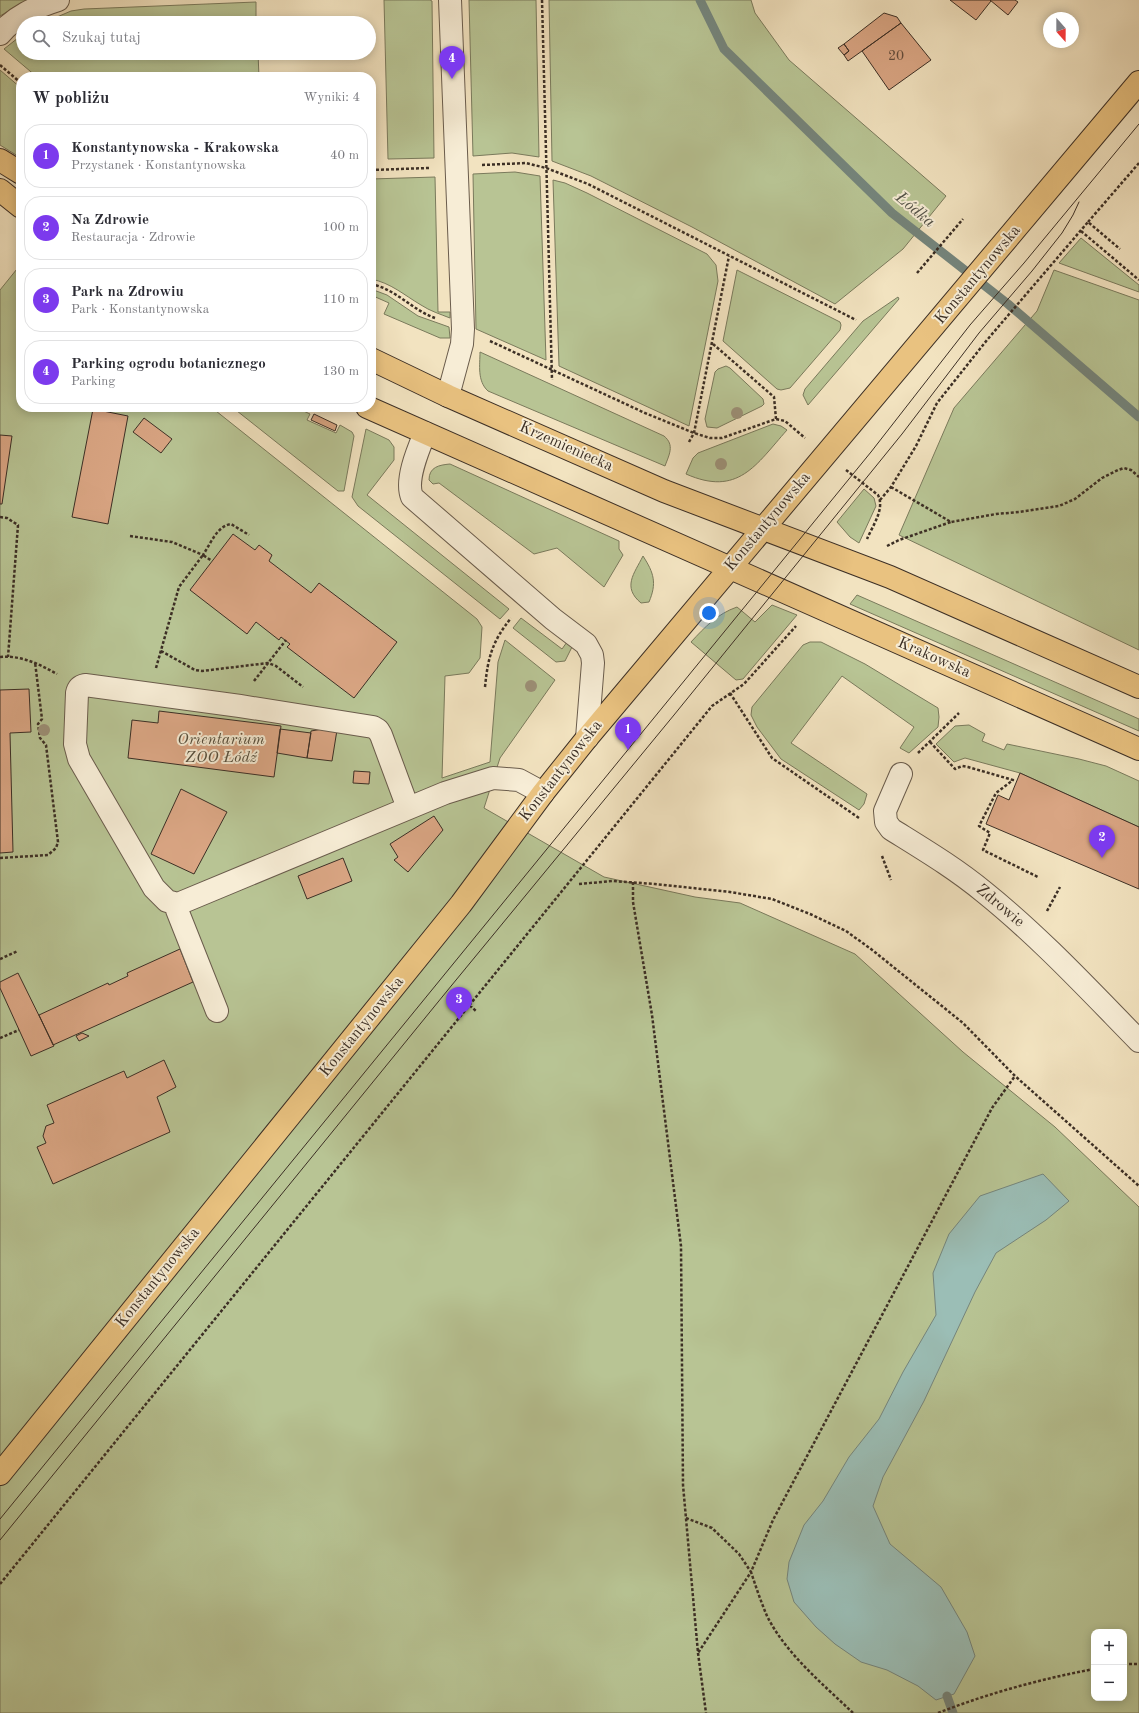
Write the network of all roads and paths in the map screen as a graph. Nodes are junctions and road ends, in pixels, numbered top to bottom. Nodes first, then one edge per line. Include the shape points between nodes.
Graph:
1 (58, 0) edge
2 (450, 0) edge
3 (542, 0) edge
4 (21, 16) edge
5 (16, 20) edge
6 (0, 34) edge
7 (0, 65) edge
8 (16, 78) edge
9 (1139, 82) edge
10 (0, 160) edge
11 (1139, 162) edge
12 (457, 167) junction
13 (546, 168) junction
14 (16, 169) edge
15 (376, 170) edge
16 (0, 190) edge
17 (16, 203) edge
18 (963, 219) dead end
19 (1088, 222) junction
20 (1080, 231) junction
21 (1120, 249) dead end
22 (729, 256) junction
23 (917, 273) dead end
24 (1139, 280) edge
25 (376, 286) edge
26 (438, 319) dead end
27 (856, 320) dead end
28 (490, 340) dead end
29 (713, 344) junction
30 (376, 362) edge
31 (552, 369) junction
32 (552, 380) dead end
33 (448, 396) junction
34 (376, 411) edge
35 (776, 419) junction
36 (794, 429) dead end
37 (425, 433) junction
38 (694, 434) junction
39 (689, 442) dead end
40 (843, 467) dead end
41 (1139, 477) edge
42 (891, 487) junction
43 (880, 500) junction
44 (0, 517) edge
45 (951, 522) junction
46 (763, 528) junction
47 (249, 535) dead end
48 (130, 536) dead end
49 (866, 542) dead end
50 (882, 549) dead end
51 (203, 555) junction
52 (212, 561) dead end
53 (729, 568) junction
54 (799, 623) dead end
55 (503, 629) dead end
56 (286, 640) dead end
57 (161, 651) junction
58 (8, 656) junction
59 (0, 657) edge
60 (34, 662) junction
61 (268, 663) junction
62 (81, 686) junction
63 (485, 687) dead end
64 (1139, 687) edge
65 (308, 691) dead end
66 (147, 693) junction
67 (730, 693) junction
68 (240, 706) junction
69 (959, 712) dead end
70 (587, 738) junction
71 (930, 742) junction
72 (1139, 749) edge
73 (901, 774) joint
74 (543, 793) junction
75 (408, 808) junction
76 (863, 821) dead end
77 (880, 850) dead end
78 (0, 858) edge
79 (1038, 877) dead end
80 (891, 880) dead end
81 (634, 882) junction
82 (579, 884) dead end
83 (178, 904) junction
84 (18, 951) dead end
85 (0, 959) edge
86 (466, 1002) dead end
87 (469, 1005) junction
88 (476, 1010) dead end
89 (217, 1011) dead end
90 (19, 1030) dead end
91 (0, 1038) edge
92 (1139, 1041) edge
93 (1015, 1076) junction
94 (1139, 1186) edge
95 (0, 1474) edge
96 (686, 1518) junction
97 (751, 1572) junction
98 (0, 1584) edge
99 (698, 1653) junction
100 (1127, 1664) edge
101 (1139, 1664) edge
102 (1091, 1670) edge
103 (706, 1713) edge
104 (853, 1713) edge
105 (938, 1713) edge

1 - 4 street
2 - 12 street
3 - 13 path
5 - 6 street
7 - 8 path
9 - 46 main road, Konstantynowska
10 - 14 main road
11 - 19 path
12 - 13 path via 526,163
12 - 15 path
12 - 33 street via 463,329 462,344
13 - 22 path via 588,184
13 - 31 path
16 - 17 main road
18 - 23 path
19 - 20 path
19 - 21 path
20 - 24 path
20 - 42 path via 937,403 916,446
22 - 27 path
22 - 29 path
25 - 26 path via 391,291 418,310
28 - 31 path
29 - 35 path via 774,397
29 - 38 path
30 - 33 main road, Krzemieniecka
31 - 32 path
31 - 38 path
33 - 46 main road, Krzemieniecka via 664,491
34 - 37 main road
35 - 36 path via 785,421
35 - 38 path via 722,438
37 - 53 main road
37 - 70 street via 409,482 412,497 590,649 593,663
38 - 39 path
40 - 43 path via 878,495
41 - 45 path via 1124,468 1102,478 1067,503 1025,512
42 - 43 path
42 - 45 path
43 - 49 path via 881,507
44 - 58 path via 18,525
45 - 50 path via 899,540
46 - 53 main road, Konstantynowska
46 - 64 main road via 890,577
47 - 51 path via 232,524 221,527
48 - 51 path via 172,542
51 - 52 path
51 - 57 path via 179,587
53 - 70 main road, Konstantynowska
53 - 72 main road, Krakowska
54 - 67 path via 744,684
55 - 63 path via 492,647
56 - 61 path
57 - 61 path via 195,670 202,671
57 - 66 path
58 - 59 path
58 - 60 path
60 - 62 path
60 - 78 path via 42,719 38,724 40,738 46,745 58,842 56,848 48,855
61 - 65 path via 276,666
61 - 68 path via 244,694
62 - 66 street
62 - 83 street via 77,693 75,744 79,759 154,888 167,901
66 - 68 street
67 - 76 path via 772,758
67 - 87 path via 712,706
68 - 75 street via 373,727 378,730
69 - 71 path
70 - 74 main road, Konstantynowska
71 - 73 path via 910,761
71 - 79 path via 955,769 968,767 1013,780 996,793 979,826 990,832 983,850
73 - 92 street, Zdrowie via 885,812 886,822 891,829 983,891 1032,933
74 - 75 street via 519,780 493,778
74 - 95 main road, Konstantynowska via 461,904
75 - 83 street
77 - 80 path
81 - 82 path
81 - 93 path via 772,899 846,931 963,1023
81 - 96 path via 632,902 652,1015 681,1246
83 - 89 street via 177,910
84 - 85 path
86 - 87 path
87 - 88 path
87 - 98 path
90 - 91 path
93 - 94 path
93 - 97 path via 992,1108 773,1520
96 - 97 path via 712,1528 739,1554
96 - 99 path
97 - 99 path
97 - 104 path via 768,1617 785,1642 802,1663
99 - 103 path
100 - 101 path
102 - 105 path via 1010,1688

